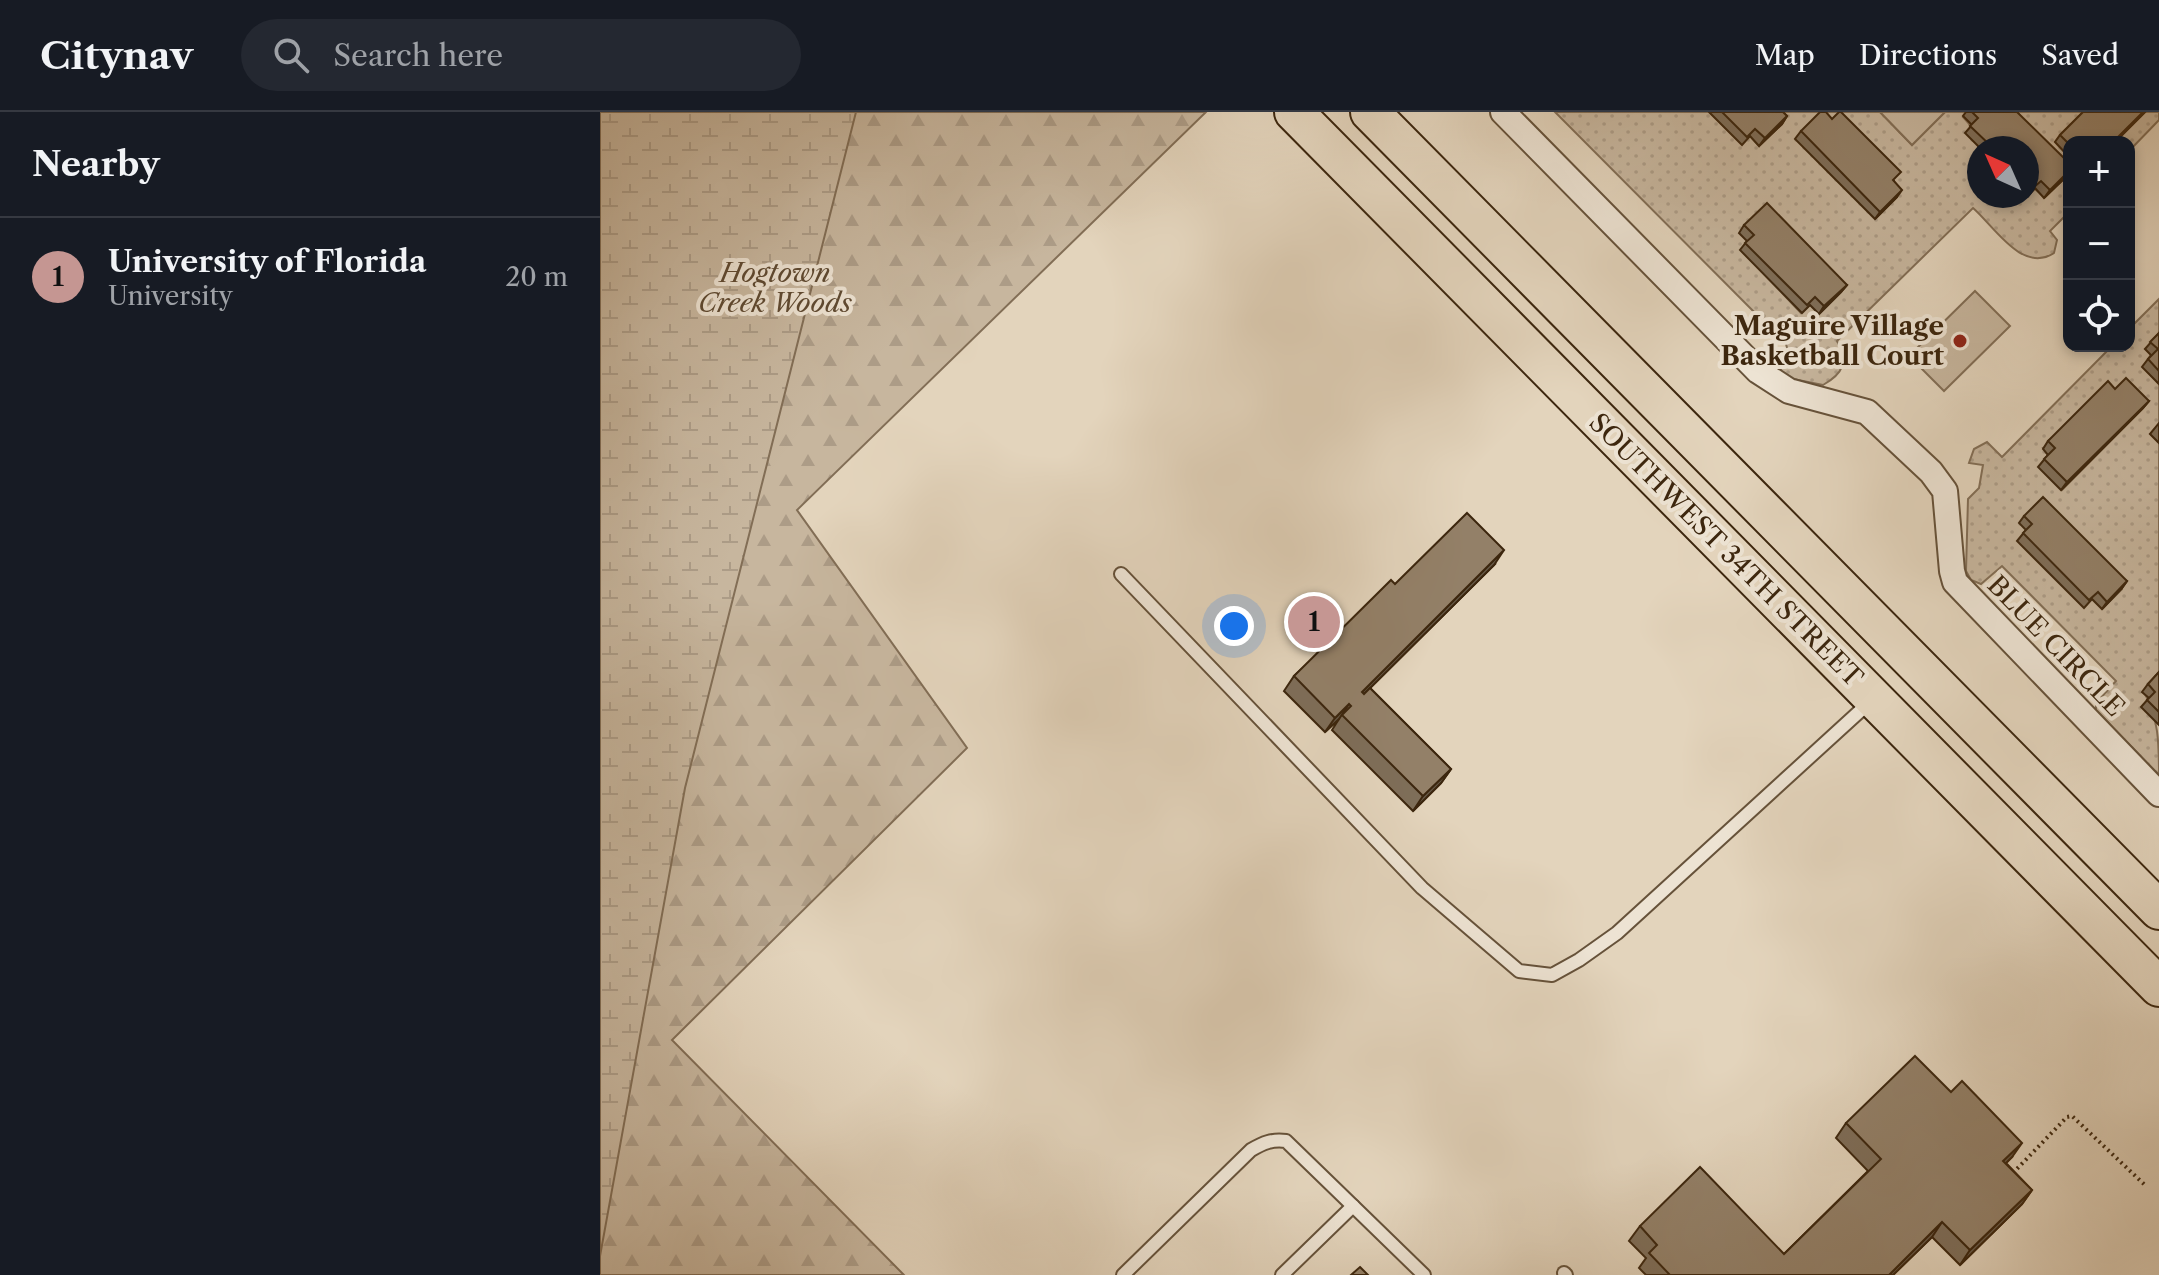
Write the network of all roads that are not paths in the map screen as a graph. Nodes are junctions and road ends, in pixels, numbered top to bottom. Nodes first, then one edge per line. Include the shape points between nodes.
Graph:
1 (1294, 112) edge
2 (1370, 112) edge
3 (1503, 112) edge
4 (1121, 574) dead end
5 (1873, 699) junction
6 (2159, 794) edge
7 (2159, 910) edge
8 (2159, 987) edge
9 (1353, 1206) junction
10 (1123, 1275) edge
11 (1282, 1275) edge
12 (1424, 1275) edge

1 - 5 main road, SOUTHWEST 34TH STREET
2 - 7 main road
3 - 6 street, BLUE CIRCLE via 1758,371 1789,391 1867,412 1931,472 1945,491 1955,582
4 - 5 lane via 1422,888 1519,971 1552,975 1617,933
5 - 8 main road, SOUTHWEST 34TH STREET
9 - 10 lane via 1286,1141 1265,1142
9 - 11 lane
9 - 12 lane

